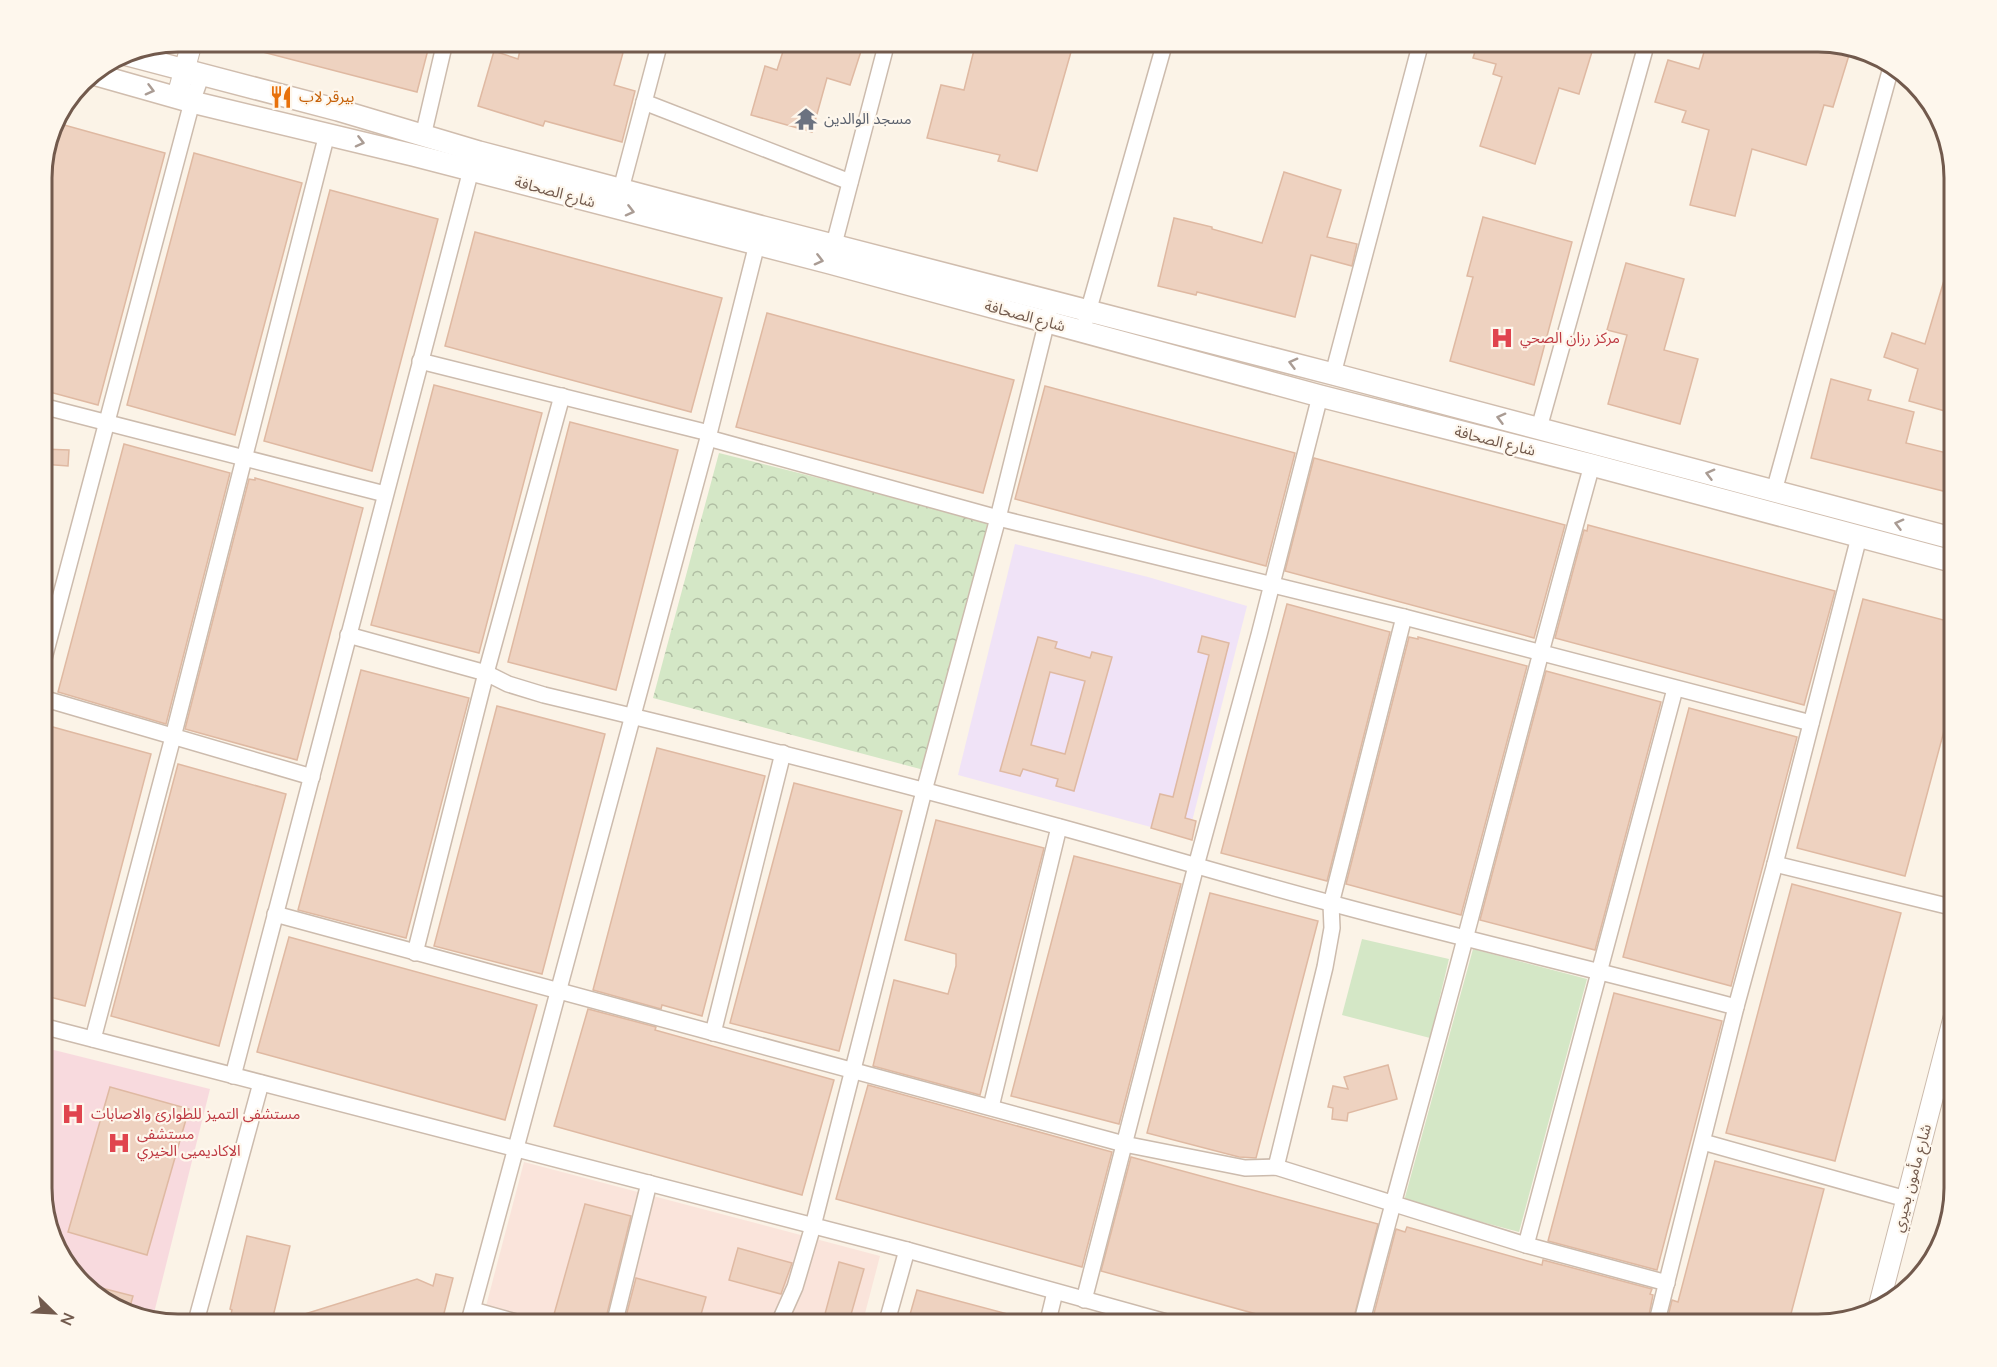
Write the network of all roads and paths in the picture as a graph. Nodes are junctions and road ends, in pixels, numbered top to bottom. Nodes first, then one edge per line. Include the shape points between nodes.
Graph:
1 (192, 52) edge
2 (443, 52) edge
3 (657, 52) edge
4 (883, 52) edge
5 (1162, 52) edge
6 (1418, 52) edge
7 (1644, 52) edge
8 (141, 58) edge
9 (193, 72) junction
10 (1889, 75) edge
11 (104, 77) edge
12 (185, 100) junction
13 (644, 102) junction
14 (327, 134) junction
15 (423, 136) junction
16 (471, 170) junction
17 (850, 182) junction
18 (621, 189) junction
19 (757, 244) junction
20 (834, 244) junction
21 (1052, 302) junction
22 (1088, 310) junction
23 (1047, 322) junction
24 (1083, 331) junction
25 (420, 361) junction
26 (1333, 374) junction
27 (562, 396) junction
28 (1320, 396) junction
29 (53, 409) edge
30 (106, 423) junction
31 (1539, 428) junction
32 (709, 436) junction
33 (244, 459) junction
34 (1592, 465) junction
35 (1774, 491) junction
36 (385, 494) junction
37 (998, 518) junction
38 (1944, 536) edge
39 (1859, 537) junction
40 (1944, 559) edge
41 (1272, 584) junction
42 (1404, 617) junction
43 (53, 624) edge
44 (348, 635) junction
45 (1540, 652) junction
46 (486, 673) junction
47 (1675, 689) junction
48 (53, 701) edge
49 (632, 716) junction
50 (1811, 723) junction
51 (173, 737) junction
52 (783, 753) junction
53 (312, 777) junction
54 (924, 791) junction
55 (1059, 827) junction
56 (1775, 864) junction
57 (1196, 866) junction
58 (1331, 904) junction
59 (1944, 905) edge
60 (275, 914) junction
61 (1465, 939) junction
62 (415, 953) junction
63 (1600, 971) junction
64 (559, 992) junction
65 (1736, 1007) junction
66 (53, 1029) edge
67 (713, 1033) junction
68 (93, 1039) junction
69 (1944, 1054) edge
70 (854, 1070) junction
71 (233, 1076) junction
72 (261, 1083) junction
73 (991, 1107) junction
74 (1703, 1142) junction
75 (1124, 1144) junction
76 (517, 1149) junction
77 (1276, 1167) junction
78 (649, 1183) junction
79 (1906, 1199) junction
80 (1392, 1202) junction
81 (813, 1226) junction
82 (1526, 1245) junction
83 (907, 1250) junction
84 (1667, 1283) junction
85 (1055, 1292) junction
86 (1881, 1297) edge
87 (1084, 1300) junction
88 (198, 1314) edge
89 (471, 1314) edge
90 (617, 1314) edge
91 (783, 1314) edge
92 (889, 1314) edge
93 (1050, 1314) edge
94 (1136, 1314) edge
95 (1364, 1314) edge
96 (1659, 1314) edge

1 - 9 street
2 - 15 street
3 - 13 street
4 - 17 street
5 - 22 street
6 - 26 street
7 - 31 street
8 - 9 main road, شارع الصحافة
9 - 12 street
9 - 15 main road, شارع الصحافة
10 - 35 street
11 -> 12 main road, شارع الصحافة
12 - 14 main road, شارع الصحافة
12 - 30 street
13 - 17 street
13 - 18 street
14 -> 16 main road, شارع الصحافة
14 - 33 street
15 - 18 main road, شارع الصحافة
16 -> 19 main road, شارع الصحافة
16 - 25 street
17 - 20 street
18 - 20 main road, شارع الصحافة
19 -> 23 main road, شارع الصحافة
19 - 32 street
20 - 21 main road, شارع الصحافة
21 - 22 main road, شارع الصحافة
21 - 23 street
22 - 24 street
26 -> 22 main road, شارع الصحافة
23 - 24 main road, شارع الصحافة
23 - 37 street
24 - 28 main road, شارع الصحافة
25 - 27 street
25 - 36 street
31 -> 26 main road, شارع الصحافة
27 - 32 street
27 - 46 street
28 - 34 main road, شارع الصحافة
28 - 41 street
29 - 30 street
30 - 33 street
30 - 43 street
35 -> 31 main road, شارع الصحافة
32 - 37 street
32 - 49 street
33 - 36 street
33 - 51 street
34 - 39 main road, شارع الصحافة
34 - 45 street
38 -> 35 main road, شارع الصحافة
36 - 44 street
37 - 41 street
37 - 54 street
39 - 40 main road, شارع الصحافة
39 - 50 street
41 - 42 street
41 - 57 street
42 - 45 street
42 - 58 street
44 - 46 street
44 - 53 street
45 - 47 street
45 - 61 street
46 - 49 street via 544,695
46 - 62 street
47 - 50 street
47 - 63 street
48 - 51 street
49 - 52 street
49 - 64 street
50 - 56 street
51 - 53 street
51 - 68 street
52 - 54 street
52 - 67 street
53 - 60 street
54 - 55 street
54 - 70 street
55 - 57 street
55 - 73 street
56 - 59 street
56 - 65 street
57 - 58 street
57 - 75 street
58 - 61 street
58 - 77 street via 1332,928 1325,967
60 - 62 street
60 - 71 street
61 - 63 street
61 - 80 street
62 - 64 street
63 - 65 street
63 - 82 street
64 - 67 street
64 - 76 street
65 - 74 street
66 - 68 street
67 - 70 street
68 - 71 street
69 - 79 street, شارع مأمون بحيري
70 - 73 street
70 - 81 street
71 - 72 street
72 - 76 street
72 - 88 street
73 - 75 street
74 - 79 street
74 - 84 street
75 - 77 street via 1245,1168
75 - 87 street
76 - 78 street
76 - 89 street
77 - 80 street
78 - 81 street
78 - 90 street
79 - 86 street, شارع مأمون بحيري
80 - 82 street
80 - 95 street
81 - 83 street
81 - 91 street
82 - 84 street
83 - 85 street
83 - 92 street
84 - 96 street
85 - 87 street
85 - 93 street
87 - 94 street

